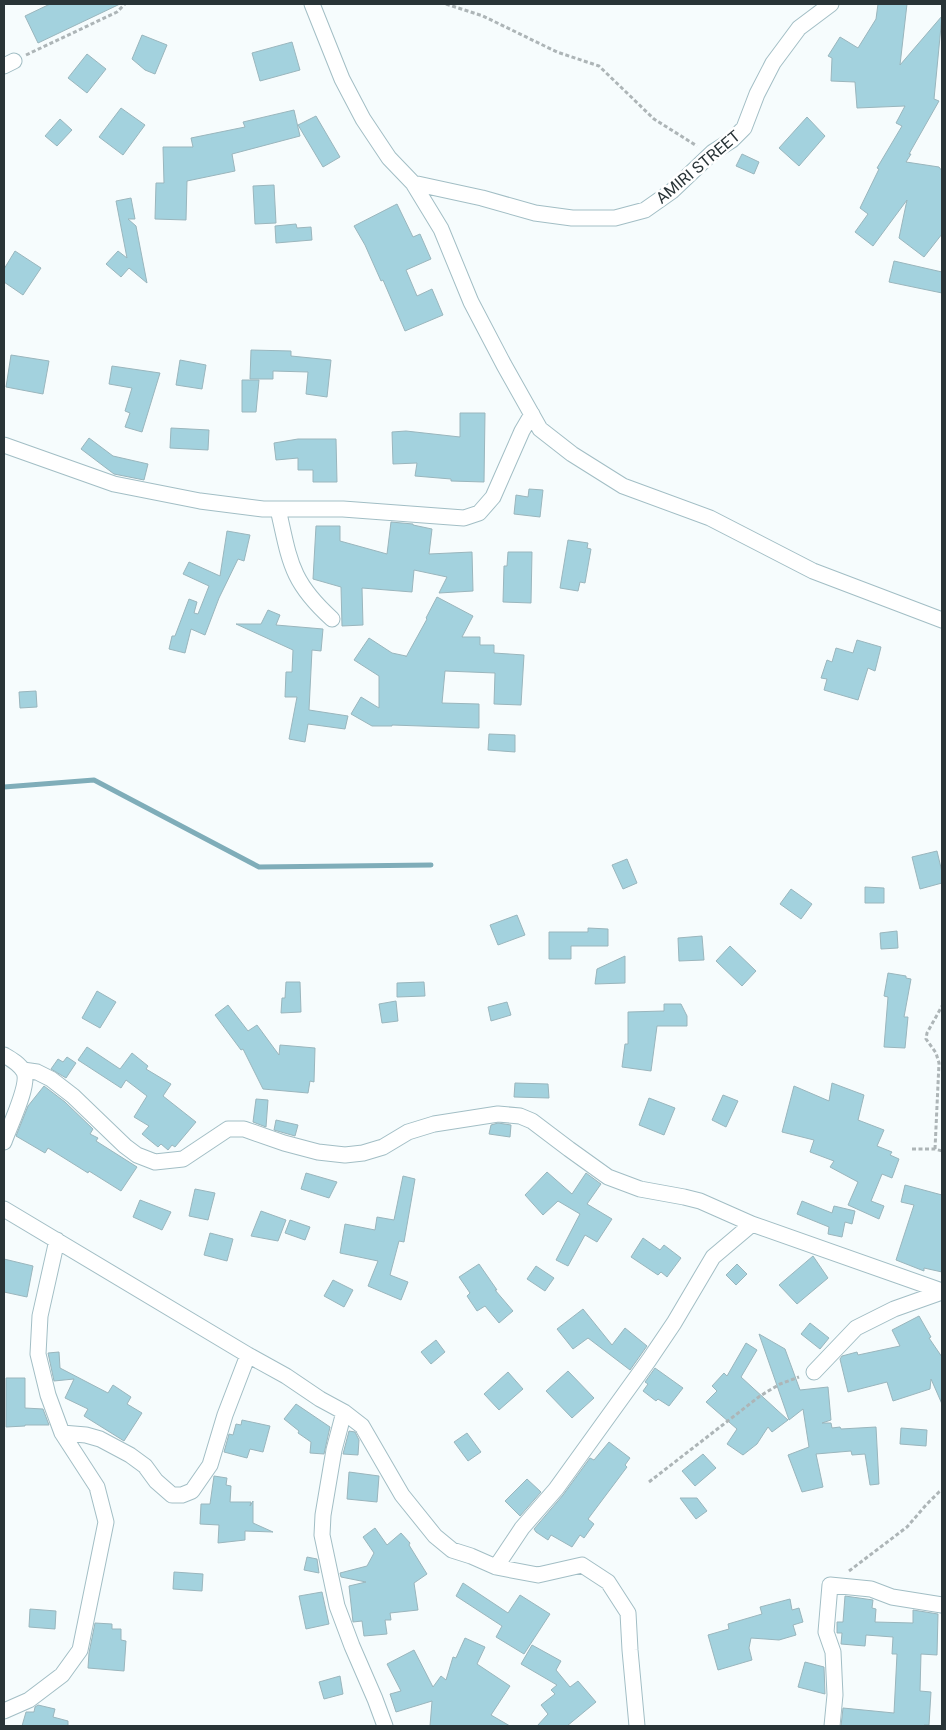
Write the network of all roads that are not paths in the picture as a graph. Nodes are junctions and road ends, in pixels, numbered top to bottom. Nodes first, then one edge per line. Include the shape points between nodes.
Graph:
1 (312, 4) edge
2 (832, 4) edge
3 (413, 183) junction
4 (532, 414) junction
5 (4, 445) edge
6 (278, 509) junction
7 (332, 619) dead end
8 (942, 620) edge
9 (4, 1054) edge
10 (23, 1070) junction
11 (4, 1142) edge
12 (4, 1209) edge
13 (752, 1224) junction
14 (57, 1240) junction
15 (942, 1291) edge
16 (248, 1356) junction
17 (814, 1372) road end
18 (344, 1412) junction
19 (62, 1433) junction
20 (496, 1567) junction
21 (942, 1605) edge
22 (4, 1711) edge
23 (386, 1726) edge
24 (637, 1726) edge
25 (832, 1726) edge

1 - 3 street via 363,120 389,158
2 - 3 street, AMIRI STREET via 799,28 774,63 744,128 672,191 645,210 615,218 572,218 535,213
3 - 4 street via 442,229 471,302
4 - 6 street via 493,498 479,513 471,516
4 - 8 street via 540,429 623,486 710,518 813,571
5 - 6 street via 114,484 200,501
6 - 7 street via 294,572 308,595
9 - 10 street
10 - 11 street via 25,1086
10 - 13 street via 51,1079 125,1146 155,1162 183,1159 228,1129 244,1129 310,1150 345,1155 363,1154 408,1132 434,1124 498,1114 520,1116 532,1121 608,1177 640,1189 700,1201
12 - 14 street
13 - 15 street
13 - 20 street via 713,1257 649,1360
14 - 16 street
14 - 19 street via 40,1316 38,1354
15 - 17 street via 856,1328
16 - 18 street
16 - 19 street via 210,1465 192,1491 172,1494 145,1466 100,1439
18 - 20 street via 362,1426 402,1495 435,1536 452,1550
18 - 23 street via 322,1515 322,1535 337,1606
19 - 22 street via 97,1487 106,1522 80,1650 62,1675 29,1700
20 - 24 street via 538,1575 582,1565 608,1582 628,1613
21 - 25 street via 892,1597 870,1589 830,1585 826,1632 833,1652 835,1695

